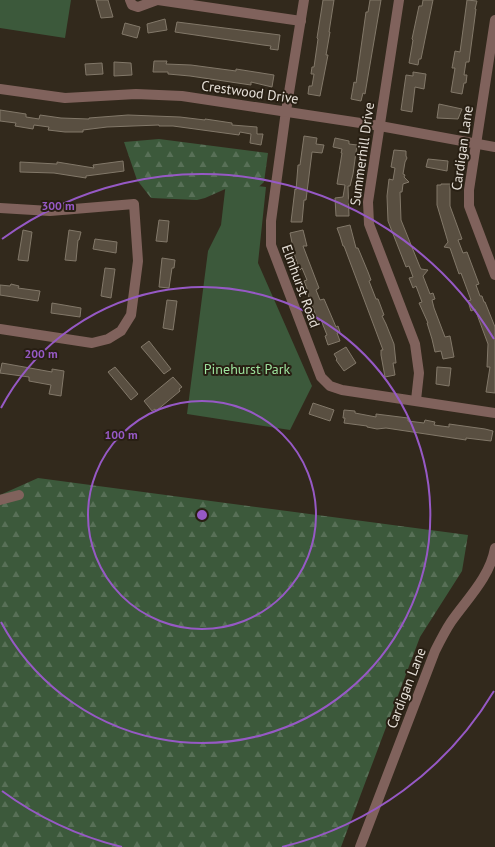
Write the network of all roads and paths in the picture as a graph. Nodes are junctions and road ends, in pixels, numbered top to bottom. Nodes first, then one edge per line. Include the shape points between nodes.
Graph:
1 (130, 0) edge
2 (158, 0) edge
3 (304, 0) edge
4 (399, 0) edge
5 (495, 20) edge
6 (301, 21) junction
7 (492, 54) edge
8 (0, 89) edge
9 (286, 111) junction
10 (380, 126) junction
11 (476, 144) junction
12 (495, 147) edge
13 (0, 208) edge
14 (495, 276) edge
15 (0, 328) edge
16 (416, 400) junction
17 (495, 412) edge
18 (19, 495) dead end
19 (0, 500) edge
20 (495, 548) edge
21 (360, 847) edge

1 - 2 street via 132,5 138,7
2 - 6 street
3 - 6 street, Elmhurst Road
4 - 10 street, Summerhill Drive
5 - 7 street, Cardigan Lane
6 - 9 street, Elmhurst Road
7 - 11 street, Cardigan Lane
8 - 9 street, Crestwood Drive via 65,98 136,94 182,96
9 - 10 street, Crestwood Drive
9 - 16 street, Elmhurst Road via 271,221 271,245 321,377 330,386 342,390
10 - 11 street, Crestwood Drive
10 - 16 street, Summerhill Drive via 368,202 369,224 414,344 419,373
11 - 12 street, Crestwood Drive
11 - 14 street, Cardigan Lane via 468,190 469,206
13 - 15 street via 50,211 134,204 138,261 131,315 121,331 108,340 92,343
16 - 17 street, Elmhurst Road
18 - 19 street
20 - 21 street, Cardigan Lane via 490,566 481,582 451,622 435,651

